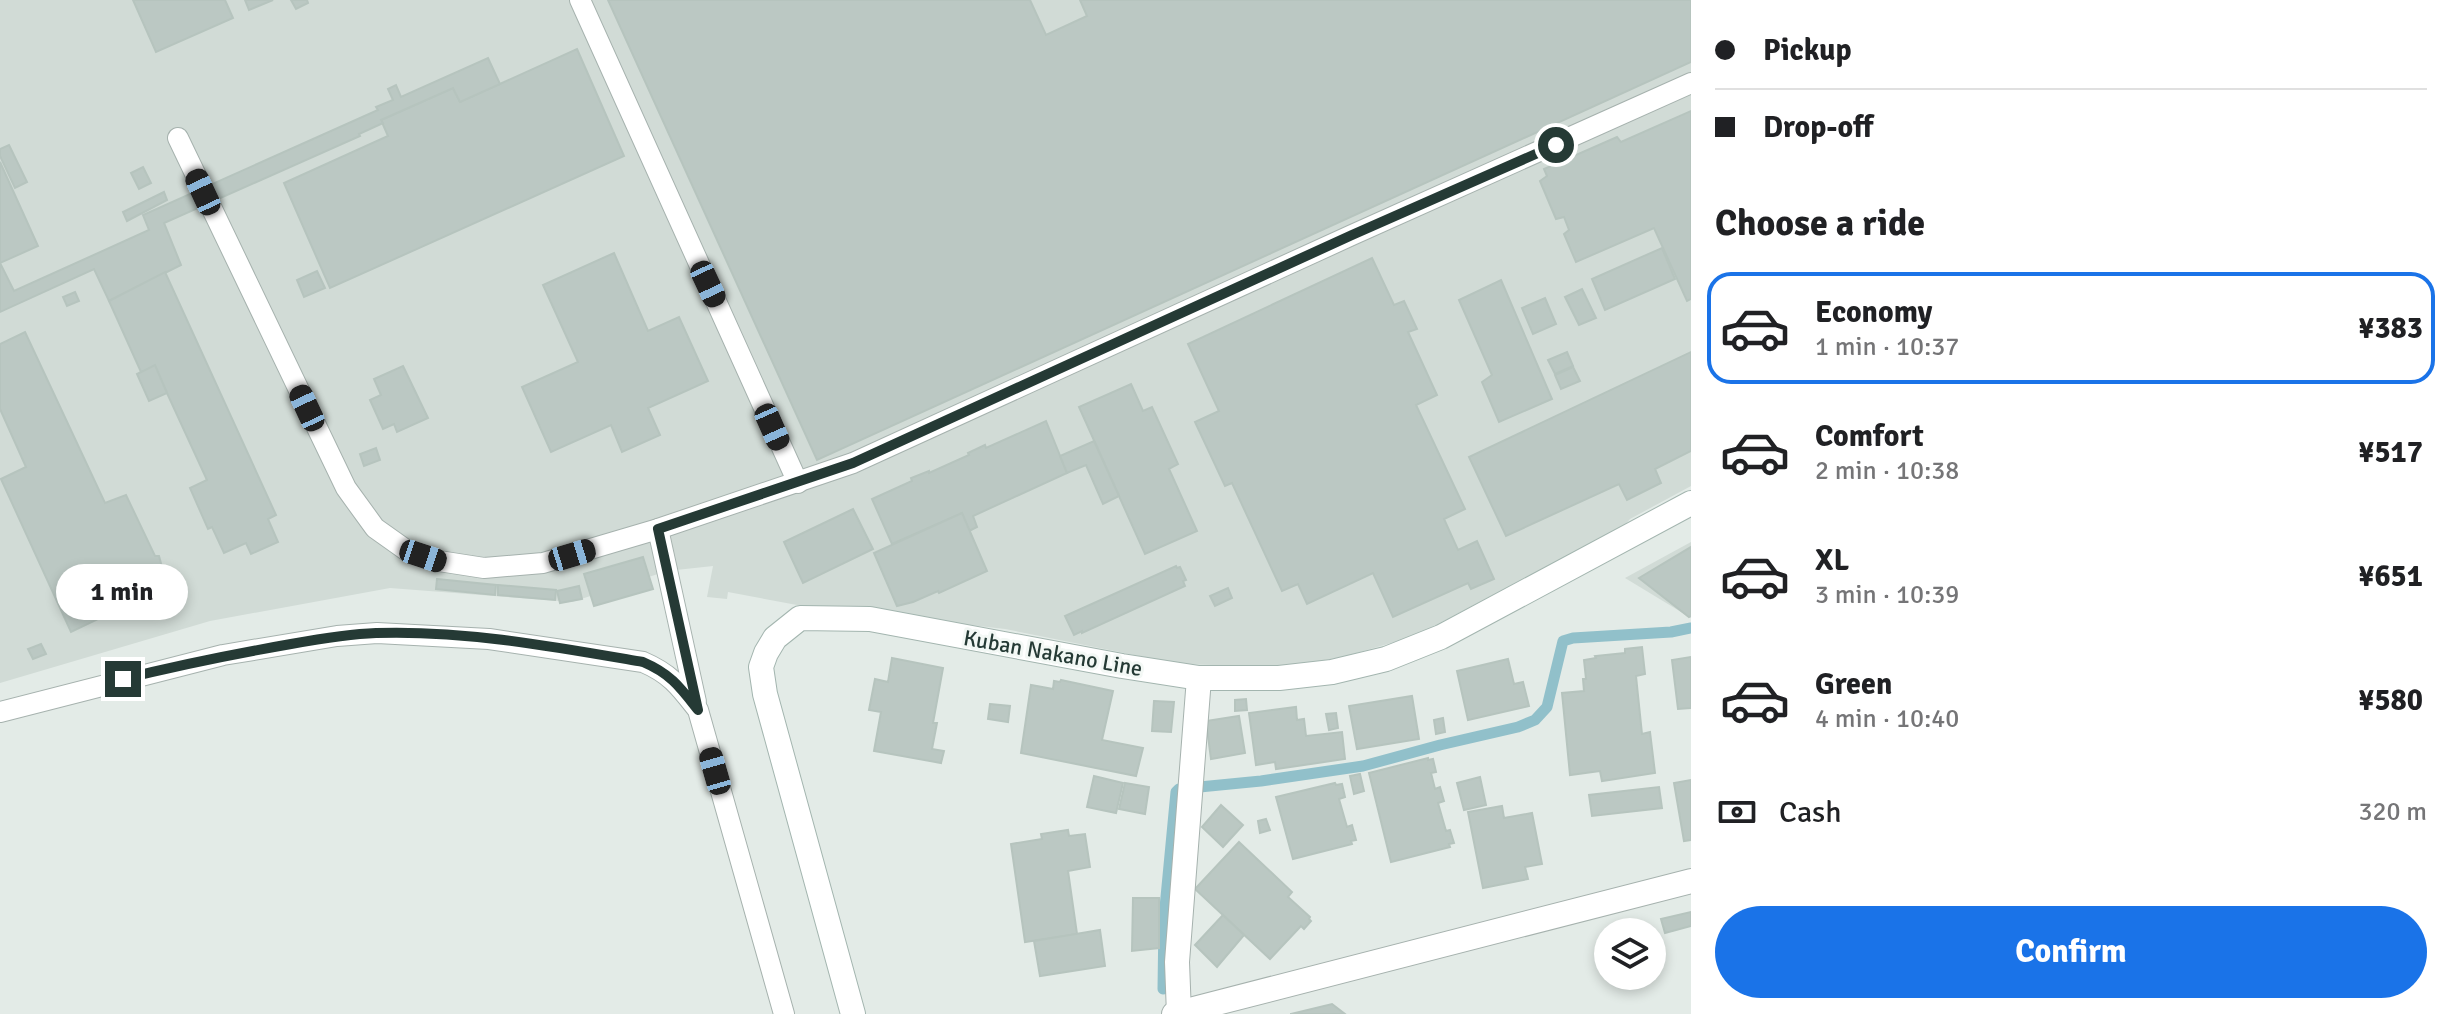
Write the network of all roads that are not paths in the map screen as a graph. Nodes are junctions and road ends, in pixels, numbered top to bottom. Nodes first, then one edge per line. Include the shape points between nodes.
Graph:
1 (580, 0) edge
2 (1691, 83) edge
3 (178, 138) dead end
4 (798, 483) junction
5 (1691, 503) edge
6 (658, 529) junction
7 (1199, 678) junction
8 (698, 710) junction
9 (0, 712) edge
10 (1691, 881) edge
11 (784, 1014) edge
12 (853, 1014) edge
13 (1177, 1014) edge

1 - 4 lane
2 - 4 lane via 853,463
3 - 6 lane via 346,488 375,528 406,550 484,568 543,563
4 - 6 lane
5 - 7 main road, Kuban Nakano Line via 1441,637 1386,659 1279,678
6 - 8 lane
7 - 12 main road, Kuban Nakano Line via 870,619 800,618 775,638 761,667 765,694
7 - 13 main road
8 - 9 lane via 677,683 643,662 489,639 377,633 223,655
8 - 11 lane
10 - 13 main road

